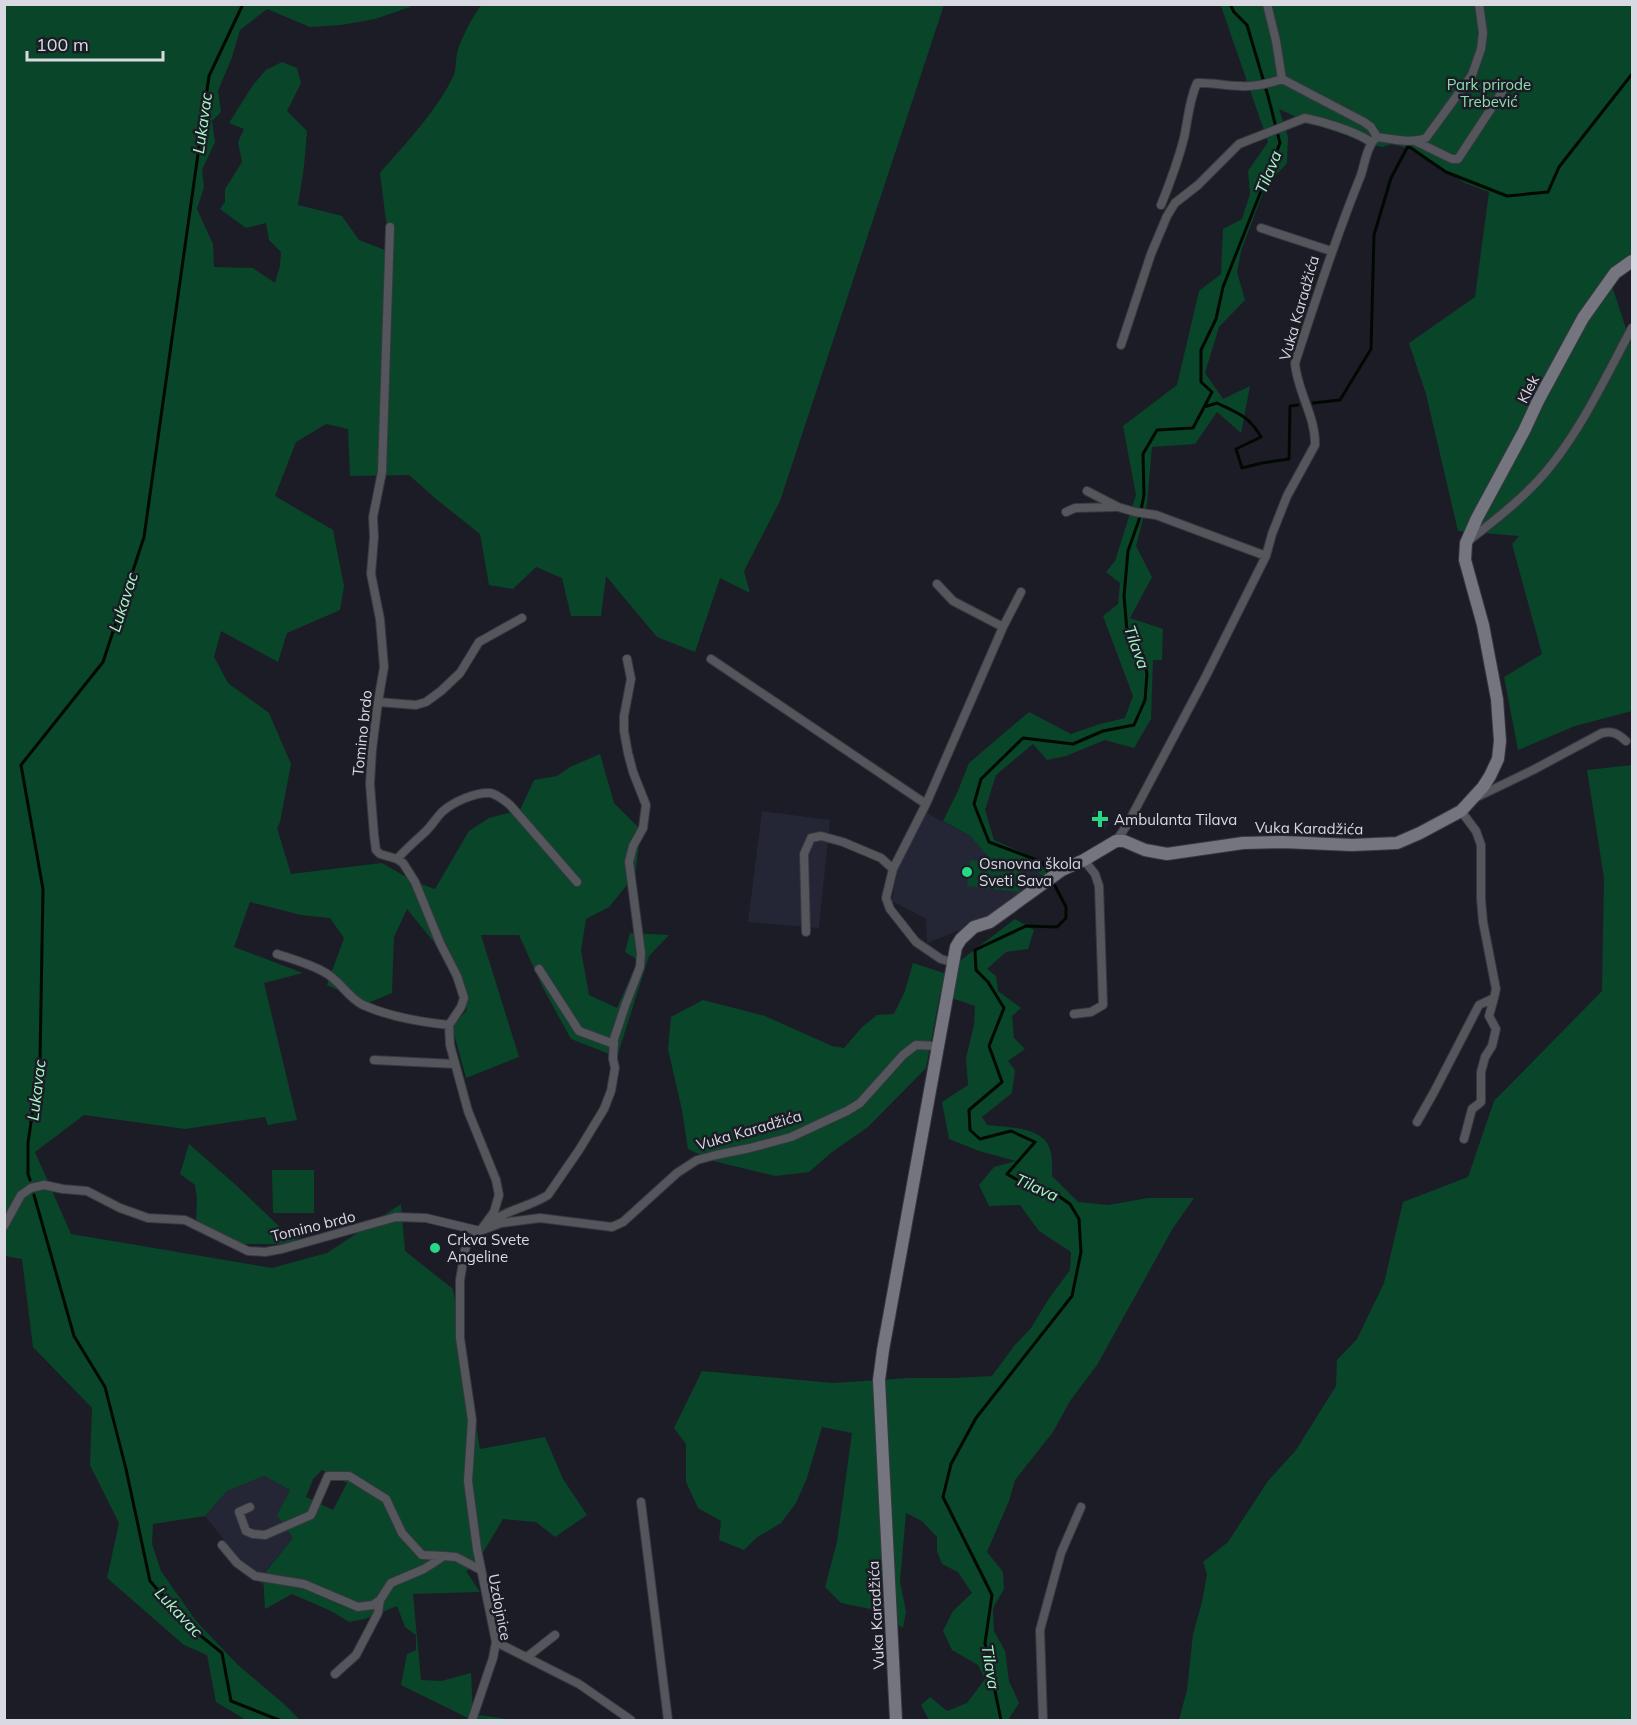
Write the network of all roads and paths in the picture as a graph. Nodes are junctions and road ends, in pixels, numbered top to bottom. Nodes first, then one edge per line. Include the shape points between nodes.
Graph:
1 (1267, 4) edge
2 (1479, 4) edge
3 (1282, 79) junction
4 (1502, 92) dead end
5 (1374, 140) junction
6 (1415, 140) junction
7 (1161, 205) dead end
8 (390, 227) dead end
9 (1261, 228) dead end
10 (1332, 250) junction
11 (1632, 261) edge
12 (1632, 328) edge
13 (1121, 345) dead end
14 (1087, 491) dead end
15 (1118, 507) junction
16 (1066, 512) dead end
17 (1466, 543) junction
18 (1266, 556) junction
19 (937, 584) dead end
20 (1021, 592) dead end
21 (522, 618) dead end
22 (1003, 627) junction
23 (711, 658) dead end
24 (627, 659) dead end
25 (378, 702) junction
26 (1626, 741) dead end
27 (1471, 800) junction
28 (926, 804) junction
29 (1461, 811) junction
30 (1116, 841) junction
31 (397, 859) junction
32 (1084, 860) junction
33 (893, 869) junction
34 (577, 882) dead end
35 (806, 932) dead end
36 (277, 954) dead end
37 (952, 962) junction
38 (539, 969) dead end
39 (1494, 998) junction
40 (1074, 1014) dead end
41 (448, 1025) junction
42 (614, 1044) junction
43 (937, 1046) junction
44 (374, 1060) dead end
45 (454, 1064) junction
46 (1417, 1122) dead end
47 (1464, 1139) dead end
48 (4, 1226) edge
49 (480, 1231) junction
50 (641, 1502) dead end
51 (250, 1507) dead end
52 (1081, 1507) dead end
53 (222, 1545) dead end
54 (444, 1556) junction
55 (481, 1570) junction
56 (380, 1600) junction
57 (555, 1635) dead end
58 (496, 1642) junction
59 (527, 1657) junction
60 (335, 1674) dead end
61 (472, 1720) edge
62 (631, 1720) edge
63 (668, 1720) edge
64 (896, 1720) edge
65 (1043, 1720) edge

1 - 3 street
2 - 6 street via 1483,33 1472,75 1425,138
3 - 5 street via 1364,122 1371,127
3 - 7 street via 1241,86 1197,83 1173,176
4 - 6 street via 1458,159
5 - 6 street
5 - 10 street, Vuka Karadžića
5 - 13 street via 1305,118 1239,144 1175,204 1162,226
8 - 25 street, Tomino brdo via 382,472 373,517 371,574 384,667
9 - 10 street
10 - 18 street, Vuka Karadžića via 1295,363 1315,445 1287,496
11 - 17 street, Klek via 1615,273 1583,318
12 - 17 street via 1590,408 1552,464
14 - 15 street
15 - 16 street via 1075,508
15 - 18 street via 1156,515
17 - 27 street, Klek via 1465,560 1497,699 1500,741 1498,759 1490,776
18 - 30 street, Vuka Karadžića via 1196,696
19 - 22 street via 953,601
20 - 22 street
21 - 25 street via 479,642 460,672 426,702
22 - 28 street
23 - 28 street
24 - 42 street via 632,679 624,731 633,772 646,805 644,828 629,862 640,967
25 - 31 street, Tomino brdo via 370,784 374,834 376,850
26 - 27 street, Vuka Karadžića via 1611,731 1602,734
27 - 29 street, Vuka Karadžića
28 - 33 street
29 - 30 street, Vuka Karadžića via 1397,843 1243,843 1167,854
29 - 39 street via 1481,845 1481,899 1496,989
30 - 32 street, Vuka Karadžića
31 - 34 street via 443,811 464,799 491,793 504,799
31 - 41 street, Tomino brdo via 415,882 464,998
32 - 37 street, Vuka Karadžića via 1062,870 990,922 974,927 961,939
32 - 40 street via 1099,886 1104,1005
33 - 35 street via 881,858 843,842 821,836 811,838 804,854
33 - 37 street via 886,898 890,909 916,942
36 - 41 street via 325,972 362,1004 402,1018
37 - 43 street, Vuka Karadžića
38 - 42 street via 579,1031
39 - 46 street via 1479,1005
39 - 47 street via 1489,1016 1496,1029 1481,1072 1480,1102 1472,1109
41 - 45 street
42 - 49 street via 615,1068 604,1109 548,1195 500,1215
43 - 49 street, Vuka Karadžića via 916,1045 860,1103 838,1116 791,1137 697,1160 612,1227 540,1218 501,1223
43 - 64 street, Vuka Karadžića via 879,1380
44 - 45 street
45 - 49 street via 499,1195 494,1212
48 - 49 street, Tomino brdo via 21,1195 44,1185 87,1191 148,1218 184,1220 248,1251 282,1249 396,1217 426,1218
49 - 55 street via 468,1241 465,1250 460,1280 460,1338 472,1420 468,1481
50 - 63 street
51 - 54 street, Uzdojnice via 239,1512 246,1531 264,1535 311,1515 328,1476 349,1476 386,1499 402,1533 423,1555
52 - 65 street via 1062,1553 1040,1630
53 - 56 street via 255,1576 304,1584 358,1606
54 - 55 street, Uzdojnice via 456,1557
54 - 56 street via 391,1583
55 - 58 street, Uzdojnice
56 - 60 street via 378,1613 356,1655
57 - 59 street
58 - 59 street
58 - 61 street, Uzdojnice
59 - 62 street via 579,1684

